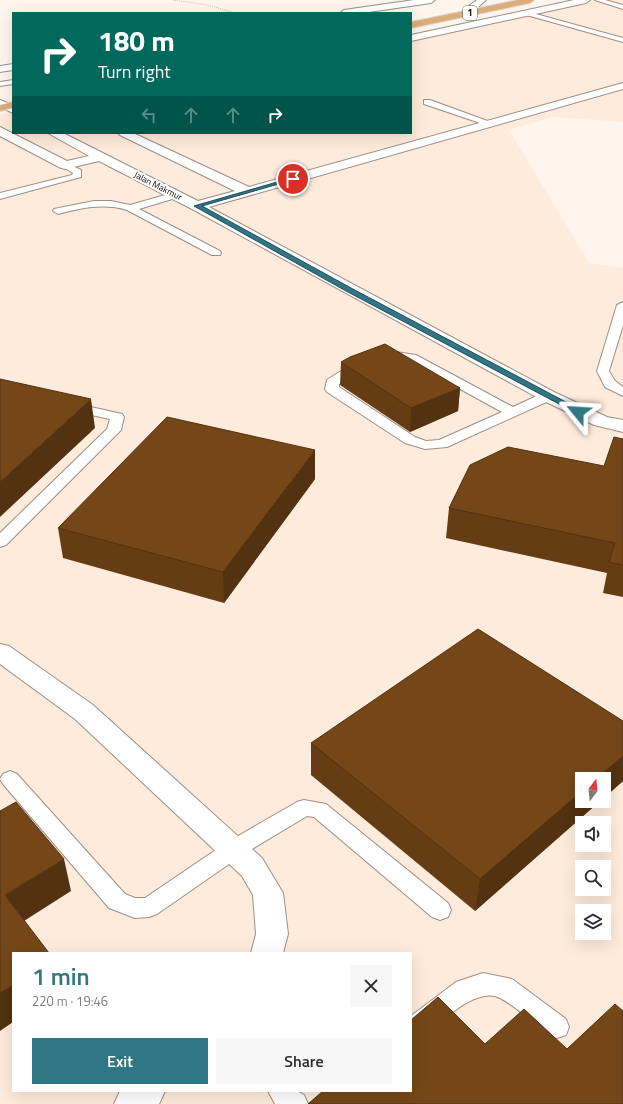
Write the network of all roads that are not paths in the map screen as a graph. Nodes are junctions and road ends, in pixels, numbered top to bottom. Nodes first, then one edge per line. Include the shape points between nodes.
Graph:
1 (430, 0) edge
2 (482, 0) edge
3 (507, 0) edge
4 (530, 0) edge
5 (586, 0) edge
6 (593, 0) edge
7 (598, 0) edge
8 (623, 6) edge
9 (473, 7) junction
10 (351, 12) edge
11 (525, 13) junction
12 (412, 20) edge
13 (412, 25) edge
14 (412, 38) edge
15 (623, 40) edge
16 (12, 67) edge
17 (0, 69) edge
18 (12, 82) edge
19 (0, 84) edge
20 (623, 86) edge
21 (427, 102) dead end
22 (489, 123) junction
23 (6, 132) edge
24 (56, 134) edge
25 (126, 134) edge
26 (100, 157) junction
27 (65, 165) junction
28 (248, 192) junction
29 (176, 195) junction
30 (0, 196) edge
31 (197, 206) junction
32 (130, 208) junction
33 (58, 211) dead end
34 (216, 253) dead end
35 (623, 305) edge
36 (623, 392) edge
37 (548, 396) junction
38 (56, 404) edge
39 (513, 412) junction
40 (623, 426) edge
41 (0, 542) edge
42 (0, 652) edge
43 (10, 779) dead end
44 (234, 849) junction
45 (440, 910) dead end
46 (267, 952) edge
47 (557, 1026) dead end
48 (412, 1030) edge
49 (146, 1092) edge
50 (282, 1092) edge
51 (309, 1103) edge
52 (132, 1104) edge

1 - 10 street
2 - 9 street
3 - 9 main road, 1
4 - 13 main road, 1
5 - 11 street
6 - 7 street
7 - 8 lane
9 - 12 main road, 1
11 - 14 street
11 - 15 lane
16 - 17 street
18 - 19 lane
20 - 22 street
21 - 22 lane
22 - 28 street
23 - 27 street
24 - 26 street, Jalan Makmur
25 - 28 street
26 - 27 street
26 - 29 street, Jalan Makmur
27 - 30 lane via 78,172 78,175
28 - 31 street
29 - 31 street, Jalan Makmur
29 - 32 lane
31 - 37 street, Jalan Makmur
32 - 33 lane via 116,203 100,202
32 - 34 lane
35 - 36 lane via 603,371 607,382
37 - 39 lane
37 - 40 street, Jalan Makmur via 601,421
38 - 41 lane via 117,418 117,422 114,430
39 - 39 lane via 442,444 425,445 410,440 332,389 332,383 340,377 396,356 412,358
42 - 44 street via 84,712
43 - 44 lane via 117,900 135,908 149,907
44 - 45 lane via 304,808 319,810
44 - 46 street via 252,867 268,893 272,934
47 - 48 lane via 504,987 483,984 464,990
49 - 52 street
50 - 51 lane via 289,1102

